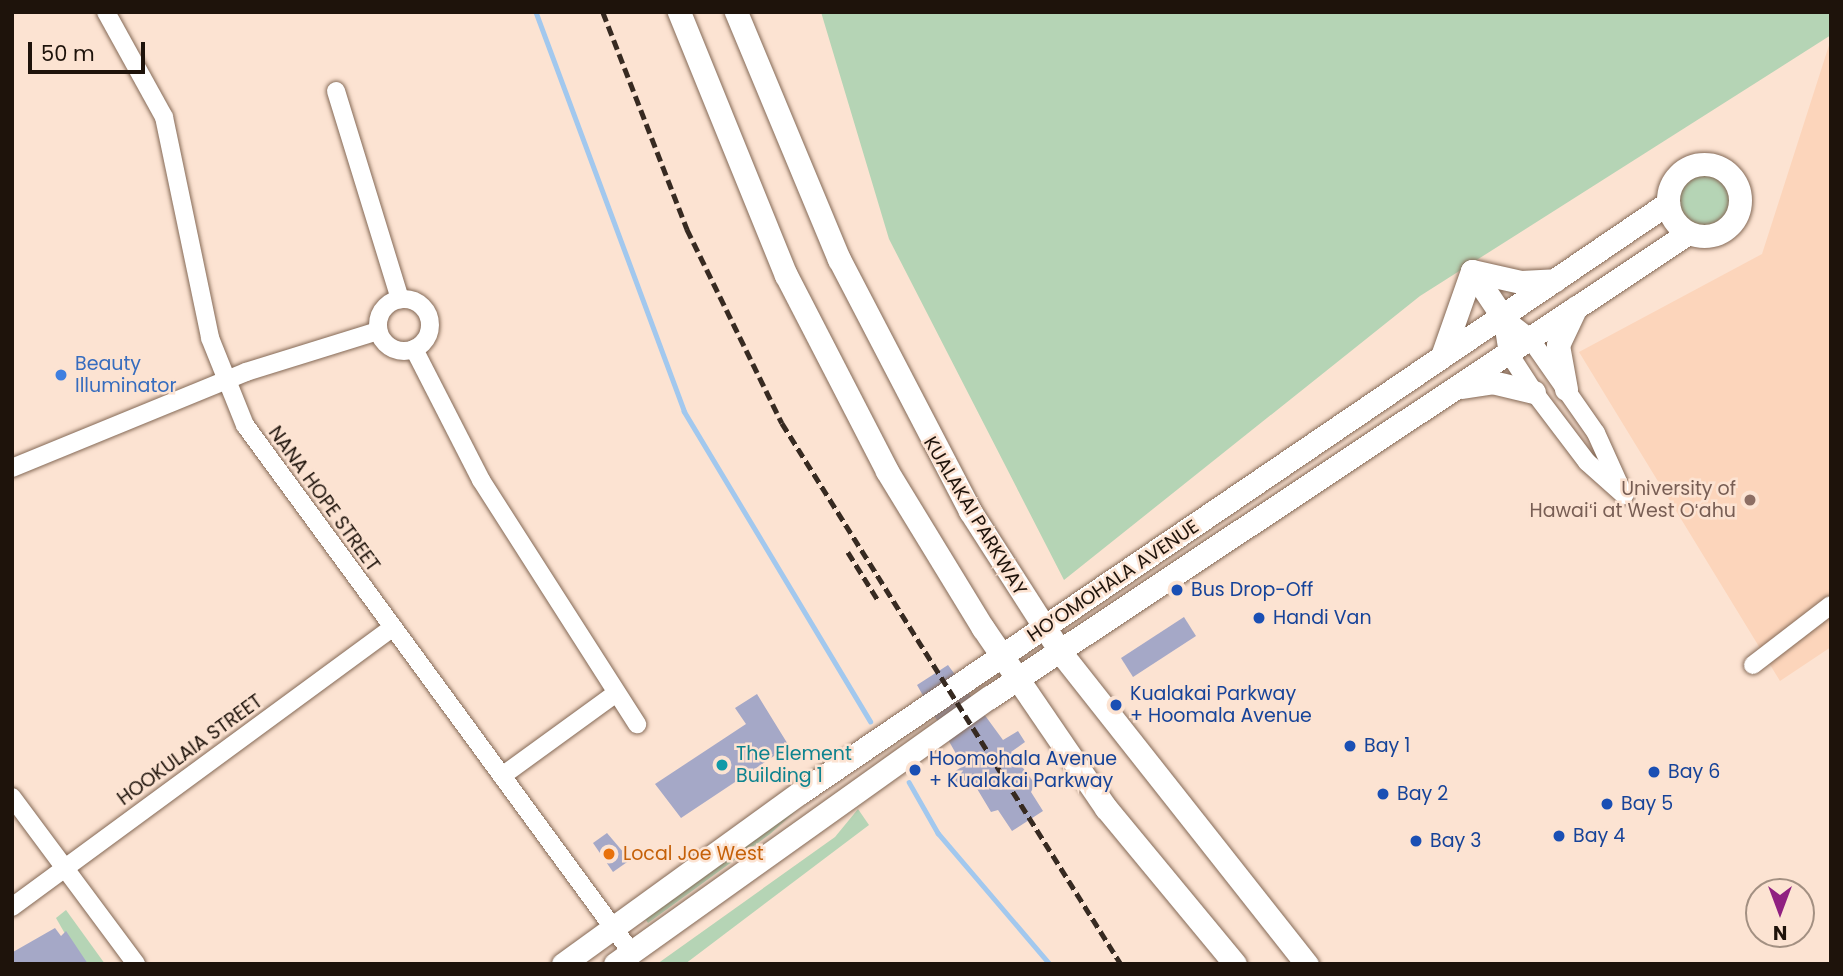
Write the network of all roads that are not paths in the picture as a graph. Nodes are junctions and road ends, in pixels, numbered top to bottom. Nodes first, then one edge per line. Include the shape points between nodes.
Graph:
1 (106, 12) edge
2 (678, 12) edge
3 (736, 12) edge
4 (336, 92) dead end
5 (1668, 203) junction
6 (1688, 233) junction
7 (1472, 271) junction
8 (1558, 279) junction
9 (400, 299) junction
10 (1579, 303) junction
11 (1502, 317) junction
12 (378, 331) junction
13 (1529, 337) junction
14 (414, 349) junction
15 (1508, 352) junction
16 (1439, 359) junction
17 (223, 382) junction
18 (1566, 389) junction
19 (1449, 392) junction
20 (1534, 392) junction
21 (12, 468) edge
22 (1831, 605) edge
23 (392, 628) junction
24 (1044, 629) junction
25 (1061, 653) junction
26 (1002, 656) junction
27 (1753, 665) dead end
28 (1018, 680) junction
29 (615, 694) junction
30 (637, 724) dead end
31 (502, 776) junction
32 (12, 797) edge
33 (65, 868) junction
34 (12, 907) edge
35 (612, 927) junction
36 (623, 958) edge
37 (136, 964) edge
38 (563, 964) edge
39 (1235, 964) edge
40 (1307, 964) edge

1 - 17 street, NANA HOPE STREET via 145,75 172,139
2 - 26 main road via 824,353 923,532
3 - 24 main road, KUALAKAI PARKWAY via 809,195 884,354
4 - 9 street
5 - 6 main road
5 - 6 main road, HO’OMOHALA AVENUE via 1674,180 1692,166 1715,165 1734,178 1741,201 1733,223 1713,235
5 - 8 main road, HO’OMOHALA AVENUE
6 - 10 main road, HO’OMOHALA AVENUE
7 - 8 main road via 1521,282
7 - 11 main road
7 - 16 main road via 1455,333
8 - 11 main road, HO’OMOHALA AVENUE
9 - 12 street via 380,313
9 - 14 street via 416,302 429,321 427,337
10 - 13 main road, HO’OMOHALA AVENUE
10 - 18 main road via 1558,345
11 - 13 street
11 - 15 street
11 - 16 main road, HO’OMOHALA AVENUE
12 - 14 street via 396,350
12 - 17 street
13 - 15 main road, HO’OMOHALA AVENUE
13 - 18 street
14 - 29 street via 481,480
15 - 19 main road, HO’OMOHALA AVENUE
15 - 20 street
16 - 24 main road, HO’OMOHALA AVENUE
17 - 21 street
17 - 23 street, NANA HOPE STREET via 257,444
18 - 20 street via 1608,453 1624,495 1587,462
19 - 20 main road via 1492,382
19 - 25 main road, HO’OMOHALA AVENUE
22 - 27 street
23 - 31 street, NANA HOPE STREET
23 - 33 street, HOOKULAIA STREET
24 - 25 main road, KUALAKAI PARKWAY
24 - 26 main road, HO’OMOHALA AVENUE
25 - 28 main road, HO’OMOHALA AVENUE
25 - 40 main road, KUALAKAI PARKWAY
26 - 28 main road
26 - 35 main road, HO’OMOHALA AVENUE
28 - 36 main road, HO’OMOHALA AVENUE
28 - 39 main road via 1106,807
29 - 30 street
29 - 31 street
31 - 35 street, NANA HOPE STREET
32 - 33 street
33 - 34 street, HOOKULAIA STREET
33 - 37 street
35 - 36 street, NANA HOPE STREET
35 - 38 main road, HO’OMOHALA AVENUE

